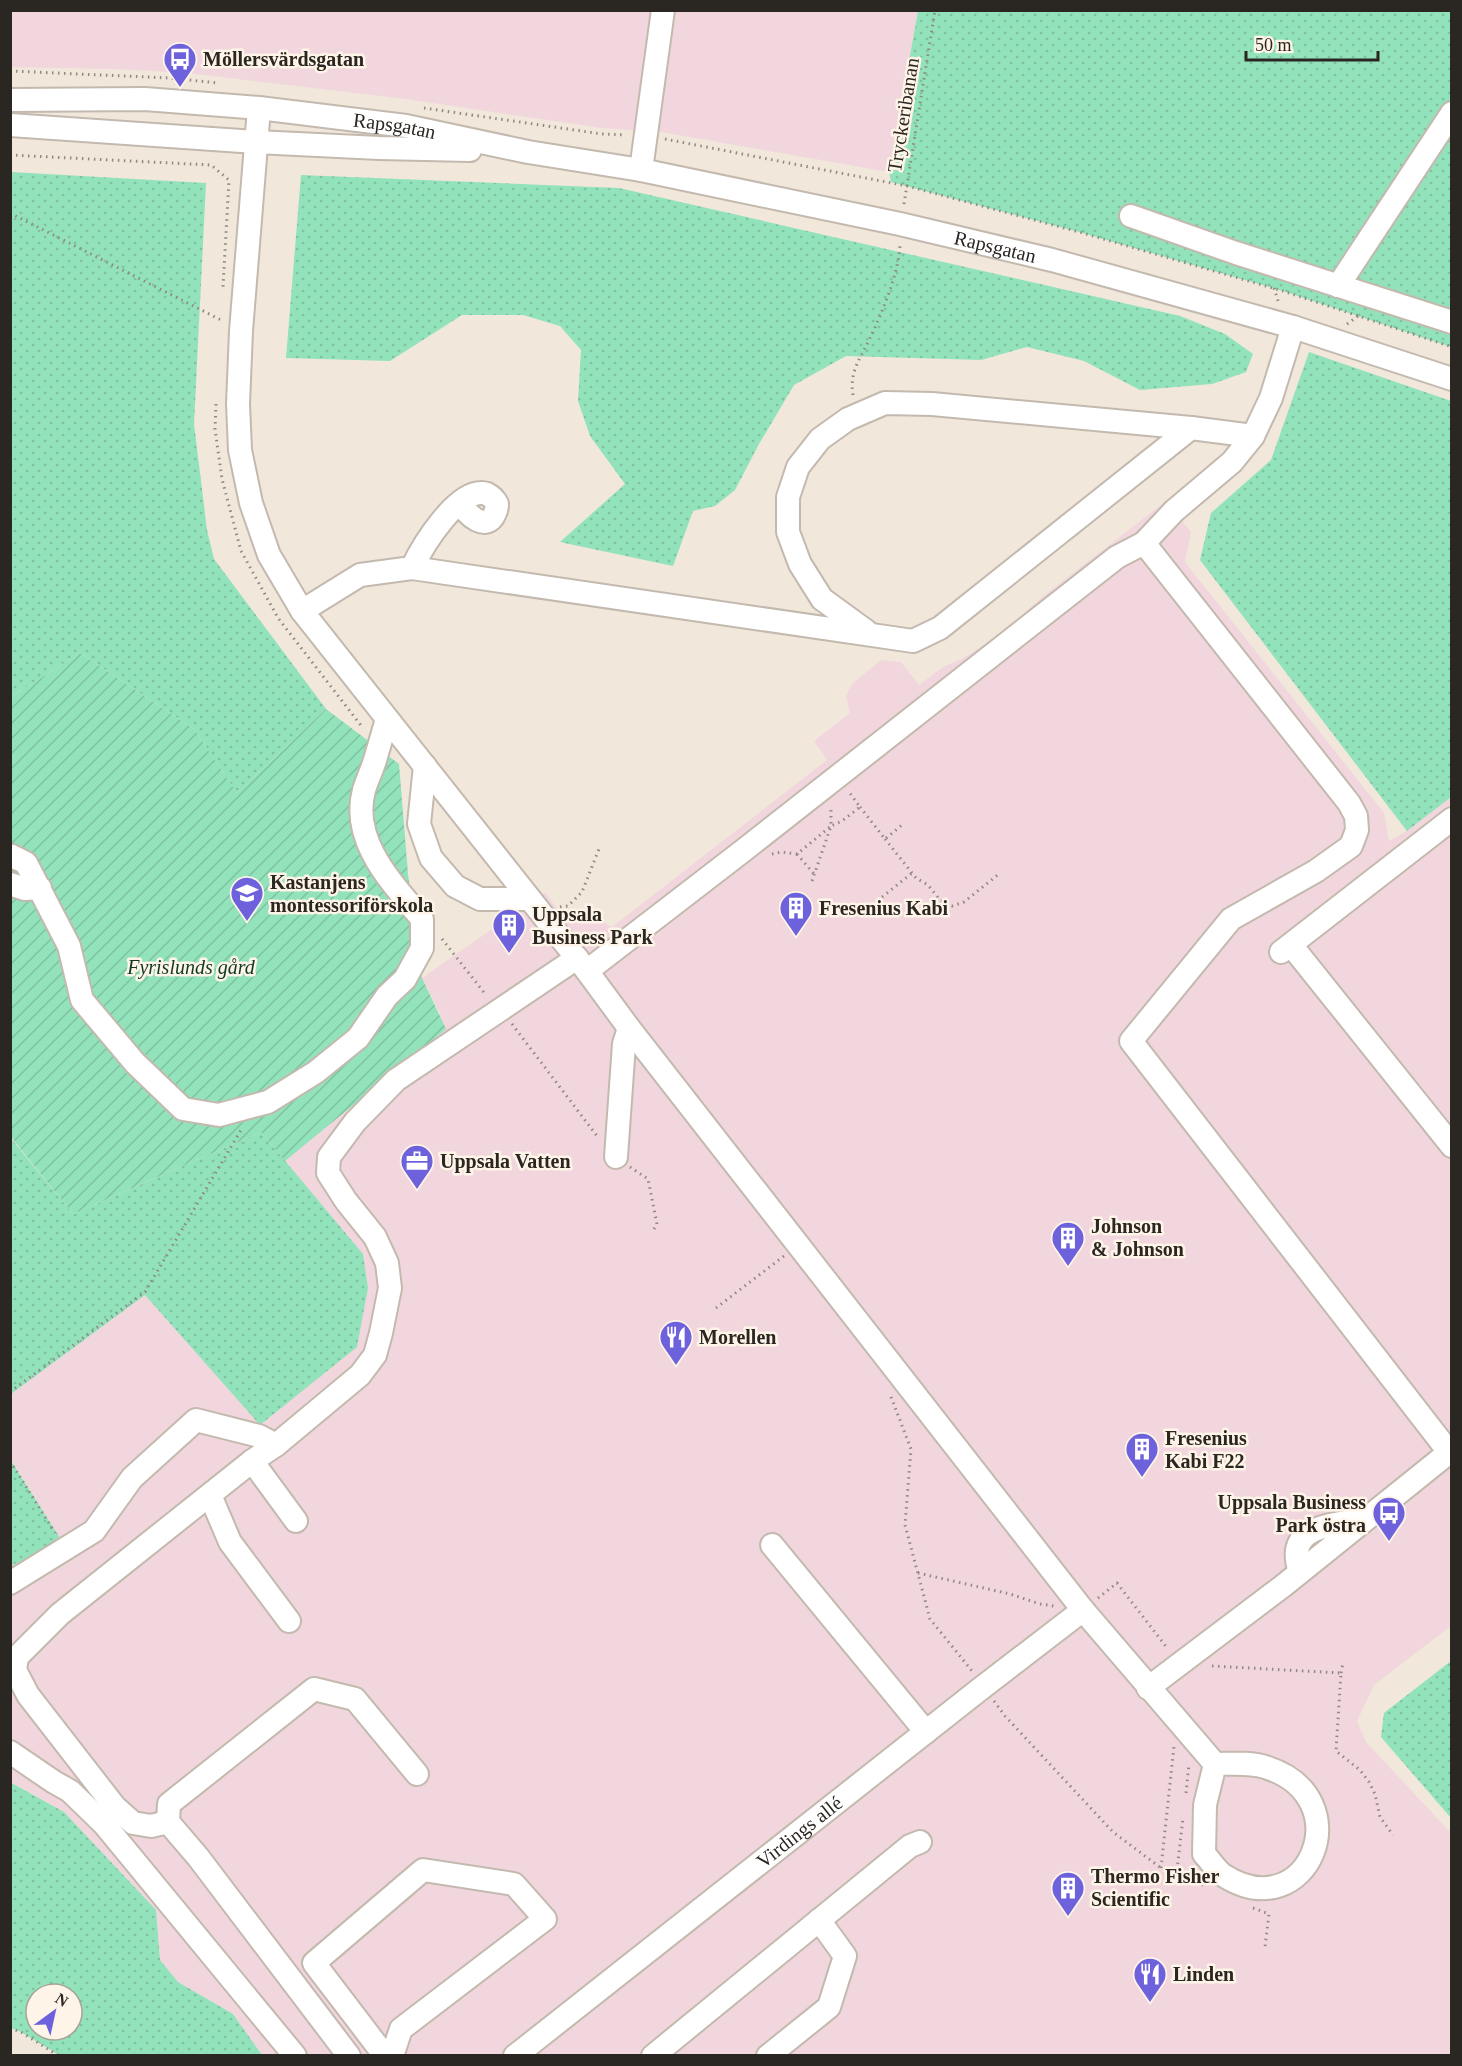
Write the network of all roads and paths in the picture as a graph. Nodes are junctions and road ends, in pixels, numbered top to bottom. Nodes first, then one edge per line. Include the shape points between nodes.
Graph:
1 (663, 10) edge
2 (935, 10) edge
3 (10, 100) edge
4 (259, 108) junction
5 (1452, 113) edge
6 (10, 125) edge
7 (256, 142) junction
8 (528, 152) junction
9 (641, 170) junction
10 (10, 213) edge
11 (1131, 216) dead end
12 (900, 224) junction
13 (1338, 286) junction
14 (220, 320) dead end
15 (1452, 322) edge
16 (1293, 327) junction
17 (1452, 379) edge
18 (857, 415) junction
19 (1191, 428) junction
20 (1253, 436) junction
21 (461, 503) dead end
22 (1144, 543) junction
23 (412, 568) junction
24 (302, 611) junction
25 (870, 634) junction
26 (387, 719) junction
27 (425, 766) junction
28 (834, 780) junction
29 (860, 807) junction
30 (1452, 819) edge
31 (902, 825) dead end
32 (831, 826) junction
33 (885, 838) junction
34 (599, 849) dead end
35 (797, 854) junction
36 (763, 855) dead end
37 (10, 858) edge
38 (912, 873) junction
39 (1000, 873) dead end
40 (814, 874) junction
41 (812, 881) dead end
42 (10, 885) edge
43 (40, 888) junction
44 (882, 897) dead end
45 (530, 899) junction
46 (559, 906) dead end
47 (422, 919) junction
48 (582, 965) junction
49 (500, 1011) junction
50 (629, 1028) junction
51 (255, 1105) junction
52 (1452, 1146) edge
53 (616, 1157) junction
54 (654, 1229) dead end
55 (788, 1254) dead end
56 (716, 1308) dead end
57 (888, 1390) dead end
58 (10, 1392) edge
59 (276, 1445) junction
60 (1450, 1451) edge
61 (10, 1461) edge
62 (252, 1461) junction
63 (210, 1495) junction
64 (296, 1521) dead end
65 (772, 1545) dead end
66 (66, 1550) junction
67 (918, 1573) junction
68 (10, 1583) edge
69 (1083, 1610) junction
70 (289, 1621) dead end
71 (1185, 1660) junction
72 (1343, 1663) dead end
73 (1341, 1673) junction
74 (984, 1686) junction
75 (1148, 1688) junction
76 (1176, 1720) junction
77 (926, 1732) junction
78 (10, 1752) edge
79 (1215, 1764) junction
80 (417, 1774) dead end
81 (168, 1822) junction
82 (1393, 1835) dead end
83 (920, 1842) dead end
84 (1161, 1868) junction
85 (1209, 1889) dead end
86 (1248, 1906) dead end
87 (819, 1920) junction
88 (1265, 1947) dead end
89 (10, 2028) edge
90 (58, 2055) edge
91 (295, 2055) edge
92 (349, 2055) edge
93 (385, 2055) edge
94 (392, 2055) edge
95 (514, 2055) edge
96 (653, 2055) edge
97 (768, 2055) edge

1 - 9 street
2 - 12 path, Tryckeribanan
3 - 4 street, Rapsgatan via 145,99
4 - 7 street
4 - 8 street, Rapsgatan via 406,126
5 - 13 street
6 - 7 street, Rapsgatan
7 - 8 street, Rapsgatan
7 - 24 street via 241,331 240,450 251,503 269,555
8 - 9 street, Rapsgatan
9 - 12 street, Rapsgatan
10 - 14 path
11 - 13 street
12 - 16 street, Rapsgatan via 1052,260
12 - 18 path, Tryckeribanan via 900,257 870,339 855,367 852,390
13 - 15 street
16 - 17 street, Rapsgatan
16 - 20 street via 1271,398
18 - 19 street via 885,404 932,404
18 - 25 street via 820,439 798,467 788,497 788,532 800,564 822,600
19 - 20 street
19 - 25 street via 940,628 913,641
20 - 22 street via 1232,462 1174,511
21 - 23 street via 441,520
22 - 28 street via 1117,557
22 - 60 street via 1349,803 1356,816 1357,830 1351,846 1316,872 1231,919 1131,1041
23 - 24 street via 360,575
23 - 25 street
24 - 26 street
26 - 27 street
26 - 47 street via 363,792 361,816 369,847 390,881
27 - 45 street
27 - 45 street via 419,824 431,858 455,886 480,899
28 - 29 path
28 - 32 path
28 - 48 street
29 - 32 path
29 - 33 path
30 - 52 street via 1286,949
31 - 33 path
32 - 35 path
32 - 40 path
33 - 38 path
34 - 46 path via 582,892 568,906
35 - 36 path
35 - 40 path
37 - 43 street via 26,863
38 - 39 path via 940,900 952,906 964,902
38 - 44 path
40 - 41 path
42 - 43 street
43 - 51 street via 69,946 82,1000 135,1063 183,1109 219,1115
45 - 48 street
47 - 49 path
47 - 51 street via 422,948 405,979 387,996 358,1038 316,1072 268,1102
48 - 49 street
48 - 50 street
49 - 53 path
49 - 59 street via 396,1080 328,1157 328,1173 375,1237 387,1263 390,1288 375,1354 360,1375
50 - 53 street via 624,1044
50 - 69 street
51 - 58 path via 146,1292
53 - 54 path via 648,1179 657,1224
55 - 56 path
57 - 67 path via 911,1449 905,1525
59 - 62 street
59 - 66 street via 259,1436 196,1420 132,1478 94,1531
60 - 71 street
61 - 66 path
62 - 63 street
62 - 64 street
63 - 70 street via 230,1542
63 - 81 street via 60,1614 17,1657 15,1670 28,1695 115,1807 133,1823 152,1826
65 - 77 street
66 - 68 street
67 - 69 path via 1040,1604
67 - 74 path via 930,1619
69 - 71 path via 1117,1583 1174,1657
69 - 74 street, Virdings allé
69 - 75 street
71 - 73 path via 1200,1665
71 - 75 street
72 - 73 path
73 - 82 path via 1335,1751 1369,1782 1380,1818
74 - 77 street, Virdings allé
74 - 84 path via 1005,1716 1113,1832
75 - 76 street
76 - 79 street
76 - 84 path
77 - 95 street, Virdings allé
78 - 91 street via 70,1791 104,1824
79 - 79 street via 1263,1766 1303,1788 1313,1806 1317,1840 1301,1870 1288,1882 1272,1889 1254,1888 1222,1874 1204,1854 1205,1805
80 - 81 street via 355,1699 314,1689 169,1804
81 - 92 street
83 - 87 street
84 - 85 path via 1177,1870
86 - 88 path via 1269,1914
87 - 96 street
87 - 97 street via 845,1956 829,2007
89 - 90 path
93 - 94 street via 314,1963 423,1870 514,1884 545,1919 400,2029

